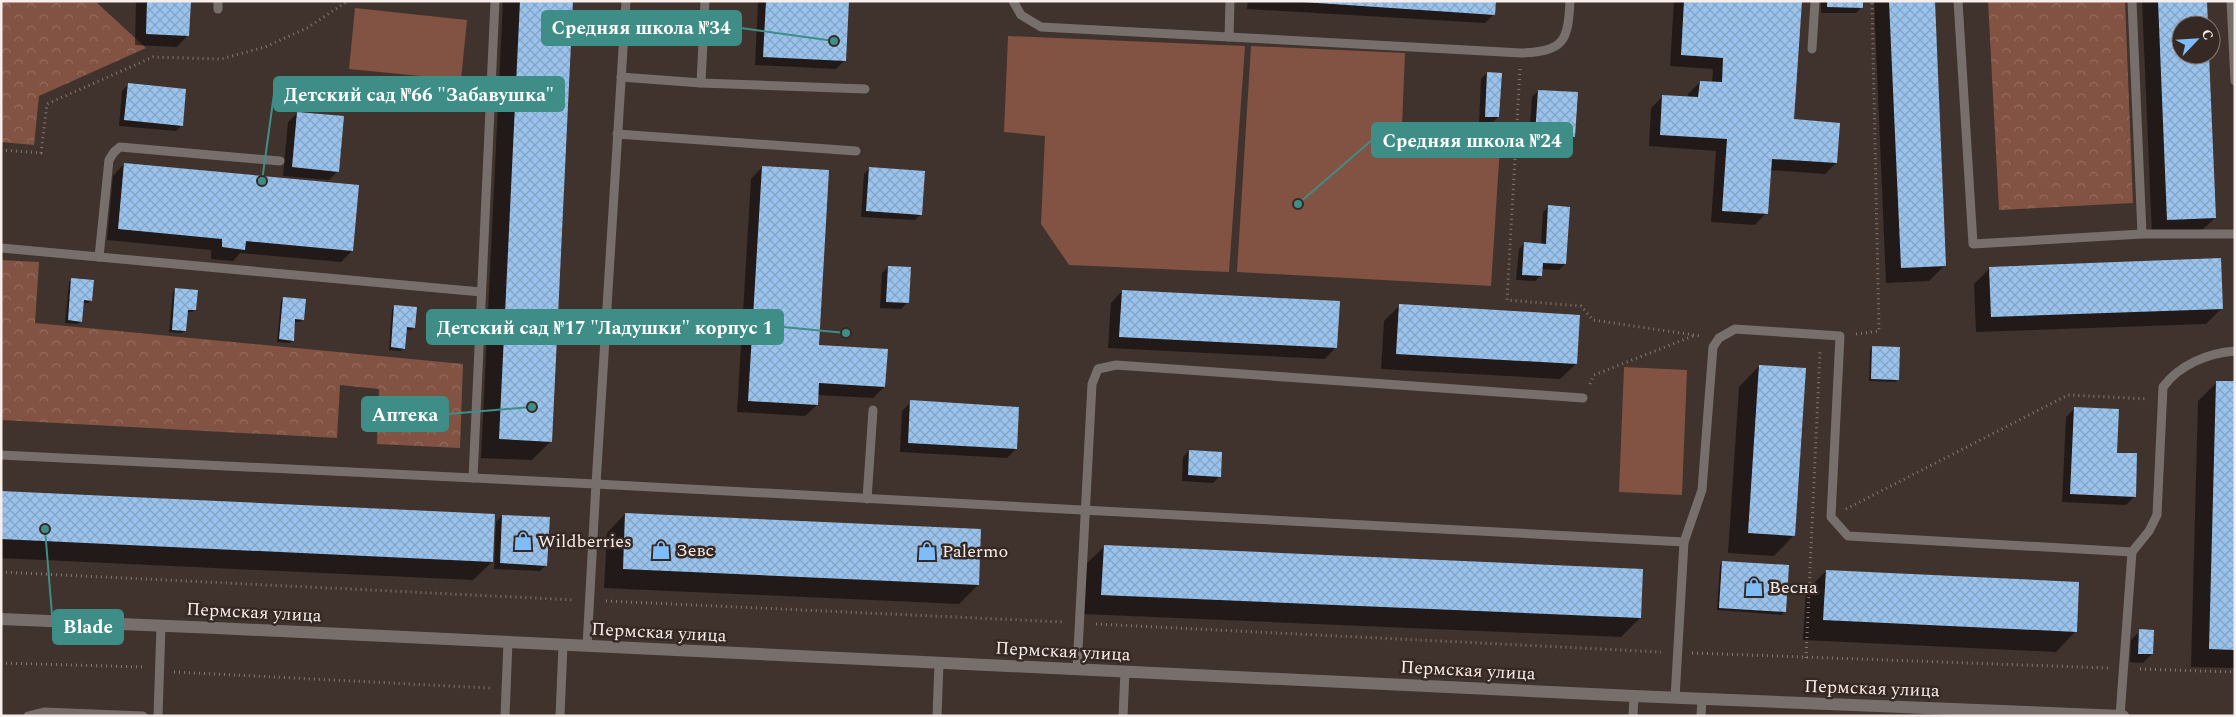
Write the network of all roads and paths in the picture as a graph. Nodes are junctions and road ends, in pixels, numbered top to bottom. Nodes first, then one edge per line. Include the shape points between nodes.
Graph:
1 (348, 1) edge
2 (495, 1) edge
3 (626, 1) edge
4 (705, 1) edge
5 (1013, 1) edge
6 (1230, 1) edge
7 (1570, 1) edge
8 (1815, 1) edge
9 (1872, 1) edge
10 (1958, 1) edge
11 (2132, 1) edge
12 (2231, 1) edge
13 (1229, 37) junction
14 (1812, 49) dead end
15 (1521, 54) junction
16 (621, 77) junction
17 (2235, 81) edge
18 (701, 83) junction
19 (865, 89) dead end
20 (617, 134) junction
21 (1, 150) edge
22 (856, 151) dead end
23 (280, 161) dead end
24 (2142, 234) junction
25 (2235, 234) edge
26 (1, 248) edge
27 (100, 257) junction
28 (481, 292) junction
29 (1695, 335) junction
30 (1821, 336) junction
31 (1840, 336) junction
32 (1719, 338) junction
33 (2235, 351) edge
34 (1583, 398) joint
35 (2163, 400) junction
36 (873, 410) dead end
37 (1, 455) edge
38 (473, 478) junction
39 (596, 484) junction
40 (867, 499) junction
41 (1085, 511) junction
42 (1831, 517) junction
43 (1811, 523) junction
44 (1684, 542) junction
45 (2132, 552) junction
46 (1, 572) edge
47 (590, 600) junction
48 (1, 619) edge
49 (1080, 623) junction
50 (161, 626) junction
51 (508, 642) junction
52 (563, 645) junction
53 (587, 646) junction
54 (1678, 653) junction
55 (1806, 658) junction
56 (1, 662) edge
57 (939, 663) junction
58 (2123, 668) junction
59 (160, 669) junction
60 (1077, 669) junction
61 (1125, 672) junction
62 (2235, 672) edge
63 (506, 688) junction
64 (1634, 696) junction
65 (1675, 698) junction
66 (1702, 699) junction
67 (2085, 715) edge
68 (28, 716) edge
69 (143, 716) edge
70 (158, 716) edge
71 (505, 716) edge
72 (560, 716) edge
73 (938, 716) edge
74 (1123, 716) edge
75 (1633, 716) edge
76 (1701, 716) edge
77 (2122, 716) edge

1 - 21 path via 307,28 265,47 221,59 152,57 47,104 41,153
2 - 28 lane
3 - 16 lane
4 - 18 lane
5 - 13 lane via 1020,15 1041,26
6 - 13 lane
7 - 15 lane via 1569,27 1560,44 1543,52
8 - 14 lane
9 - 31 path via 1879,331
10 - 24 lane via 1973,244
11 - 24 lane
12 - 17 lane
13 - 15 lane
15 - 29 path via 1507,300 1582,306 1593,320
16 - 18 lane
16 - 20 lane
18 - 19 lane
20 - 22 lane
20 - 39 lane
23 - 27 lane via 120,147 110,160
24 - 25 lane
26 - 27 lane
27 - 28 lane
28 - 38 lane
29 - 32 path
29 - 34 path via 1594,375
30 - 31 lane
30 - 32 lane via 1735,328
30 - 43 path
31 - 42 lane
32 - 44 lane via 1713,346 1702,490
33 - 35 lane via 2209,356 2171,375 2163,386
34 - 41 lane via 1116,365 1098,369 1092,384
35 - 42 path via 2068,395
35 - 45 lane via 2157,515
36 - 40 lane
37 - 38 lane
38 - 39 lane
39 - 40 lane
39 - 47 lane
40 - 41 lane
41 - 44 lane
41 - 49 lane
42 - 43 path
42 - 45 lane via 1848,536
43 - 55 path
44 - 54 lane
45 - 58 lane
46 - 47 path
47 - 49 path
47 - 53 lane
48 - 50 street, Пермская улица
49 - 54 path
49 - 60 lane
50 - 51 street, Пермская улица
50 - 59 lane
51 - 52 street, Пермская улица
51 - 63 lane
52 - 53 street, Пермская улица
52 - 72 lane
53 - 57 street, Пермская улица
54 - 55 path
54 - 65 lane
55 - 58 path
56 - 59 path
57 - 60 street, Пермская улица
57 - 73 lane
58 - 62 path
58 - 77 lane
59 - 63 path
59 - 70 lane
60 - 61 street, Пермская улица
61 - 64 street, Пермская улица
61 - 74 lane
63 - 71 lane
64 - 65 street, Пермская улица
64 - 75 lane
65 - 66 street, Пермская улица
66 - 67 street, Пермская улица
66 - 76 lane
67 - 77 street, Пермская улица
68 - 69 lane via 44,712

